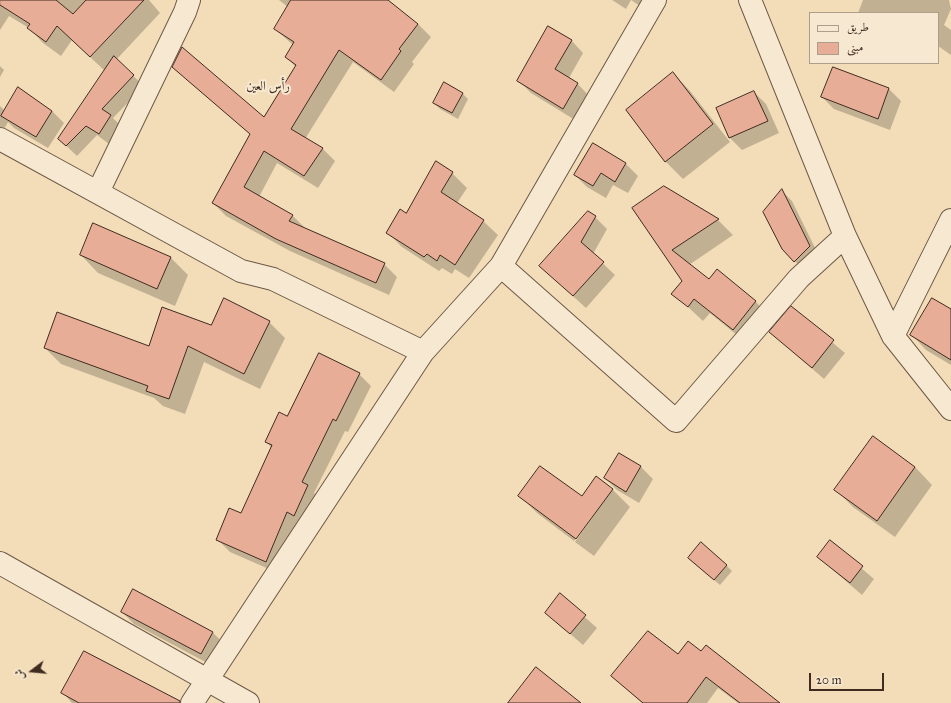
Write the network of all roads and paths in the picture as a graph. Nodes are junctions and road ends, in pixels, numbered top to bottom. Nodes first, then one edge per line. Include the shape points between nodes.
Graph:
1 (189, 0) edge
2 (655, 0) edge
3 (750, 0) edge
4 (0, 139) edge
5 (98, 192) junction
6 (951, 220) edge
7 (845, 236) junction
8 (501, 266) junction
9 (893, 336) junction
10 (423, 352) junction
11 (951, 409) edge
12 (0, 563) edge
13 (207, 679) junction
14 (192, 703) edge
15 (248, 703) edge

1 - 5 street
2 - 8 street
3 - 7 street
4 - 5 street
5 - 10 street via 241,272 273,279
6 - 9 street
7 - 8 street via 799,278 676,421
7 - 9 street
8 - 10 street
9 - 11 street
10 - 13 street
12 - 13 street
13 - 14 street
13 - 15 street

